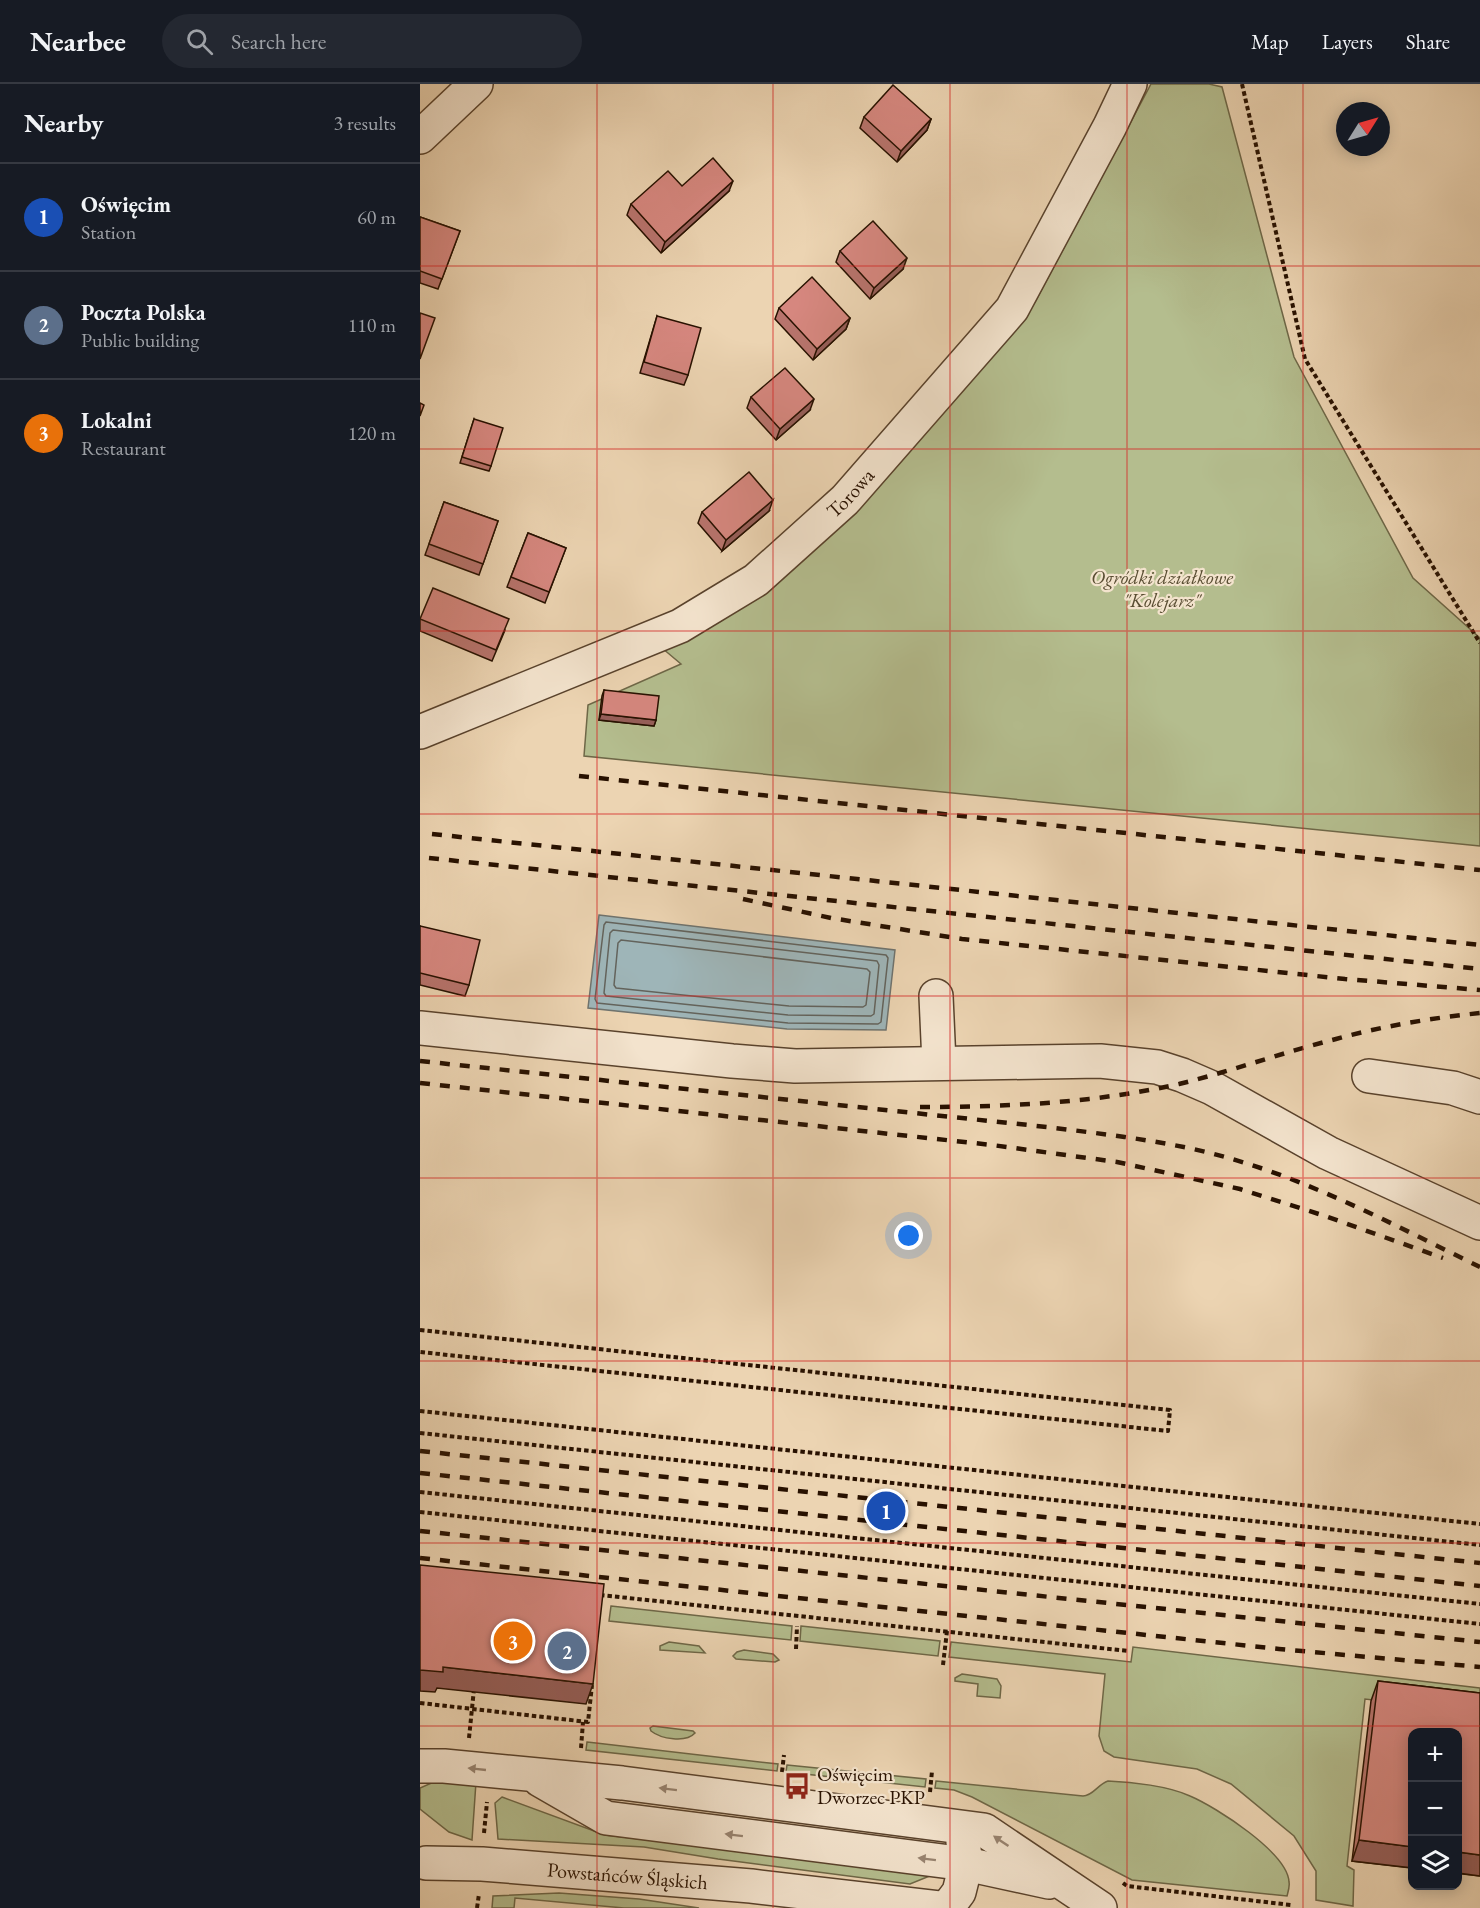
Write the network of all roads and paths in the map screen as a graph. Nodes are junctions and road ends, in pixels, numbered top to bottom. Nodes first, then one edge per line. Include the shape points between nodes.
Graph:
1 (476, 84) edge
2 (1130, 84) edge
3 (1242, 84) edge
4 (420, 137) edge
5 (1479, 642) edge
6 (420, 732) edge
7 (936, 996) dead end
8 (420, 1028) edge
9 (939, 1064) junction
10 (1369, 1076) dead end
11 (1480, 1097) edge
12 (1480, 1222) edge
13 (420, 1330) edge
14 (420, 1352) edge
15 (420, 1411) edge
16 (420, 1432) edge
17 (420, 1492) edge
18 (420, 1512) edge
19 (1480, 1524) edge
20 (1480, 1545) edge
21 (590, 1594) edge
22 (602, 1595) junction
23 (1480, 1604) edge
24 (600, 1605) edge
25 (1480, 1624) edge
26 (797, 1626) dead end
27 (947, 1631) junction
28 (796, 1649) dead end
29 (1129, 1651) dead end
30 (943, 1665) dead end
31 (592, 1677) edge
32 (475, 1681) edge
33 (420, 1704) edge
34 (471, 1709) junction
35 (583, 1722) junction
36 (468, 1748) dead end
37 (580, 1750) dead end
38 (784, 1755) dead end
39 (420, 1766) edge
40 (932, 1771) dead end
41 (533, 1776) junction
42 (781, 1778) dead end
43 (930, 1792) dead end
44 (954, 1825) junction
45 (422, 1861) edge
46 (966, 1864) junction
47 (1118, 1881) dead end
48 (1067, 1886) junction
49 (1292, 1905) dead end
50 (939, 1908) edge
51 (946, 1908) edge
52 (1100, 1908) edge

1 - 4 street
2 - 6 street, Torowa via 1012,309 845,500 756,580 680,626
3 - 5 path via 1305,359
7 - 9 street
8 - 9 street via 769,1064
9 - 12 street via 1100,1061 1163,1068 1212,1088 1328,1153
10 - 11 street via 1453,1088
13 - 14 path via 1170,1410 1168,1431
15 - 19 path
16 - 20 path
17 - 23 path
18 - 25 path
21 - 22 path
22 - 24 path
22 - 27 path
26 - 28 path
27 - 29 path
27 - 30 path
31 - 35 path via 588,1722
32 - 34 path
33 - 34 path
34 - 35 path
34 - 36 path
35 - 37 path
38 - 42 path
41 -> 39 street
40 - 43 path
44 -> 41 street via 622,1783
46 -> 41 street via 606,1818
44 - 46 street via 961,1837
48 -> 44 street via 984,1830
45 - 50 street, Powstańców Śląskich via 739,1885
46 - 48 street
46 - 51 street via 959,1892
47 - 49 path via 1127,1886
48 - 52 street

